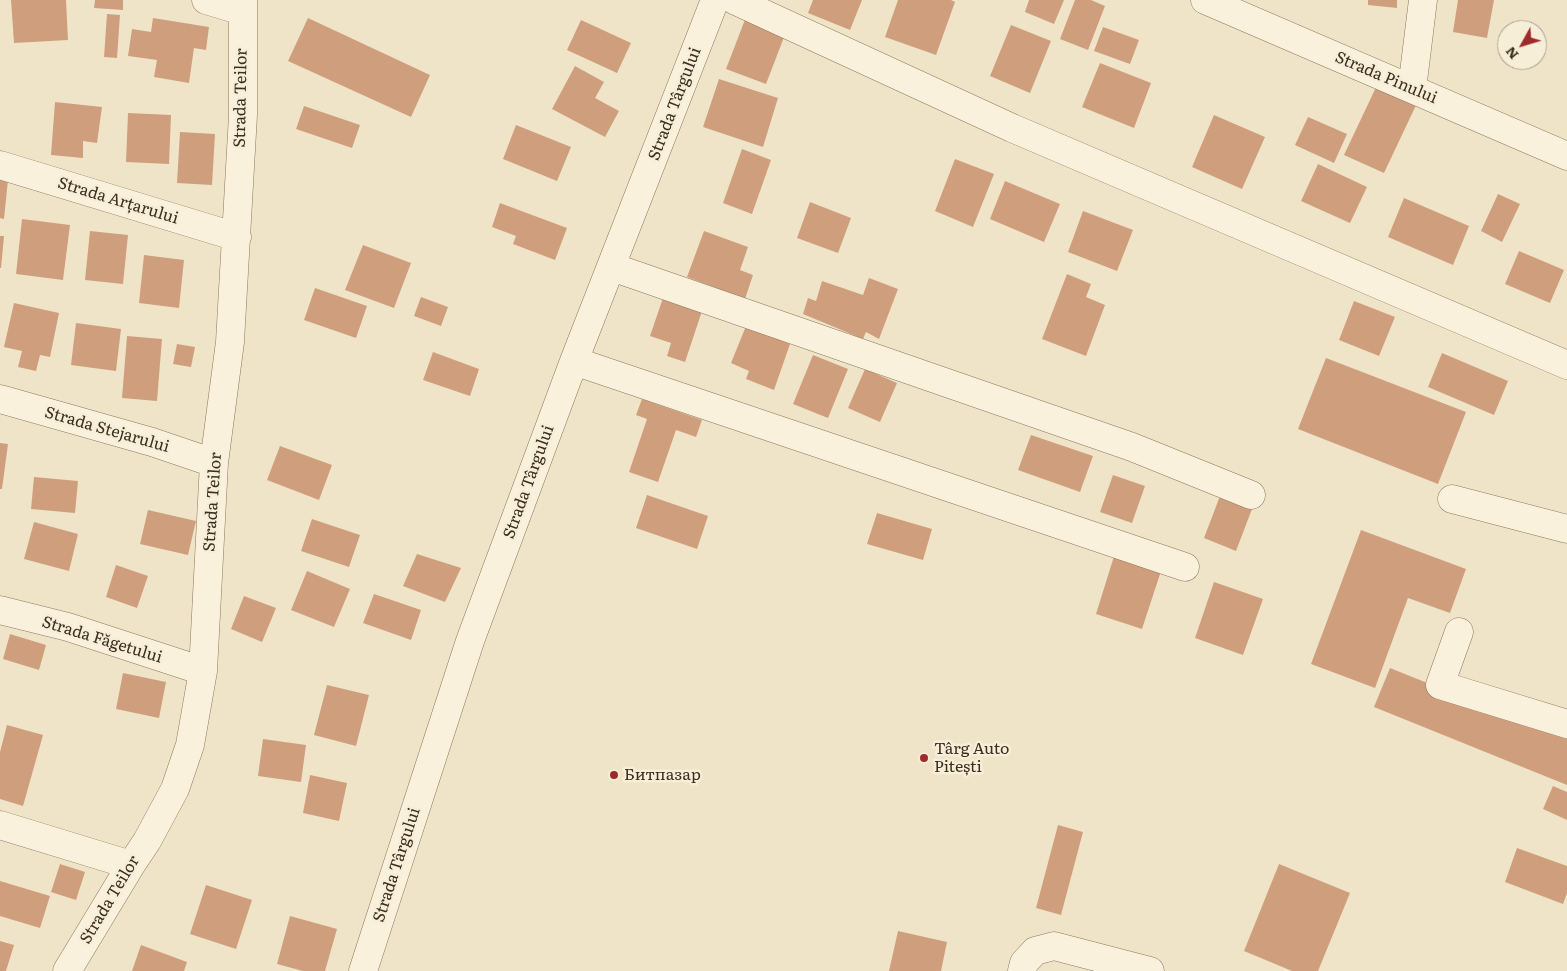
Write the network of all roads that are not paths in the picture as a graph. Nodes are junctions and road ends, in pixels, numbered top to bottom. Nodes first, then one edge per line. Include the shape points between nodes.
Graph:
1 (206, 0) edge
2 (715, 0) edge
3 (734, 0) edge
4 (1205, 0) edge
5 (1423, 0) edge
6 (242, 6) edge
7 (1412, 90) junction
8 (1567, 156) edge
9 (0, 165) edge
10 (237, 237) junction
11 (612, 267) junction
12 (574, 361) junction
13 (1567, 365) edge
14 (0, 399) edge
15 (214, 463) junction
16 (1251, 495) dead end
17 (1452, 499) dead end
18 (1567, 529) edge
19 (1185, 567) dead end
20 (0, 610) edge
21 (1459, 632) dead end
22 (203, 671) junction
23 (1567, 724) edge
24 (0, 825) edge
25 (130, 865) junction
26 (67, 971) edge
27 (363, 971) edge
28 (1022, 971) edge
29 (1150, 971) edge

1 - 6 street
2 - 11 street, Strada Târgului
3 - 13 street via 1012,128
4 - 7 street, Strada Pinului
5 - 7 street
6 - 10 street, Strada Teilor via 243,115
7 - 8 street, Strada Pinului
9 - 10 street, Strada Arțarului
10 - 15 street, Strada Teilor via 230,342
11 - 12 street, Strada Târgului
11 - 16 street via 1132,447
12 - 19 street
12 - 27 street, Strada Târgului via 470,640
14 - 15 street, Strada Stejarului
15 - 22 street, Strada Teilor
17 - 18 street
20 - 22 street, Strada Făgetului via 68,627
21 - 23 street via 1440,685
22 - 25 street, Strada Teilor via 190,745 175,789
24 - 25 street
25 - 26 street, Strada Teilor
28 - 29 street via 1024,963 1035,951 1054,946

